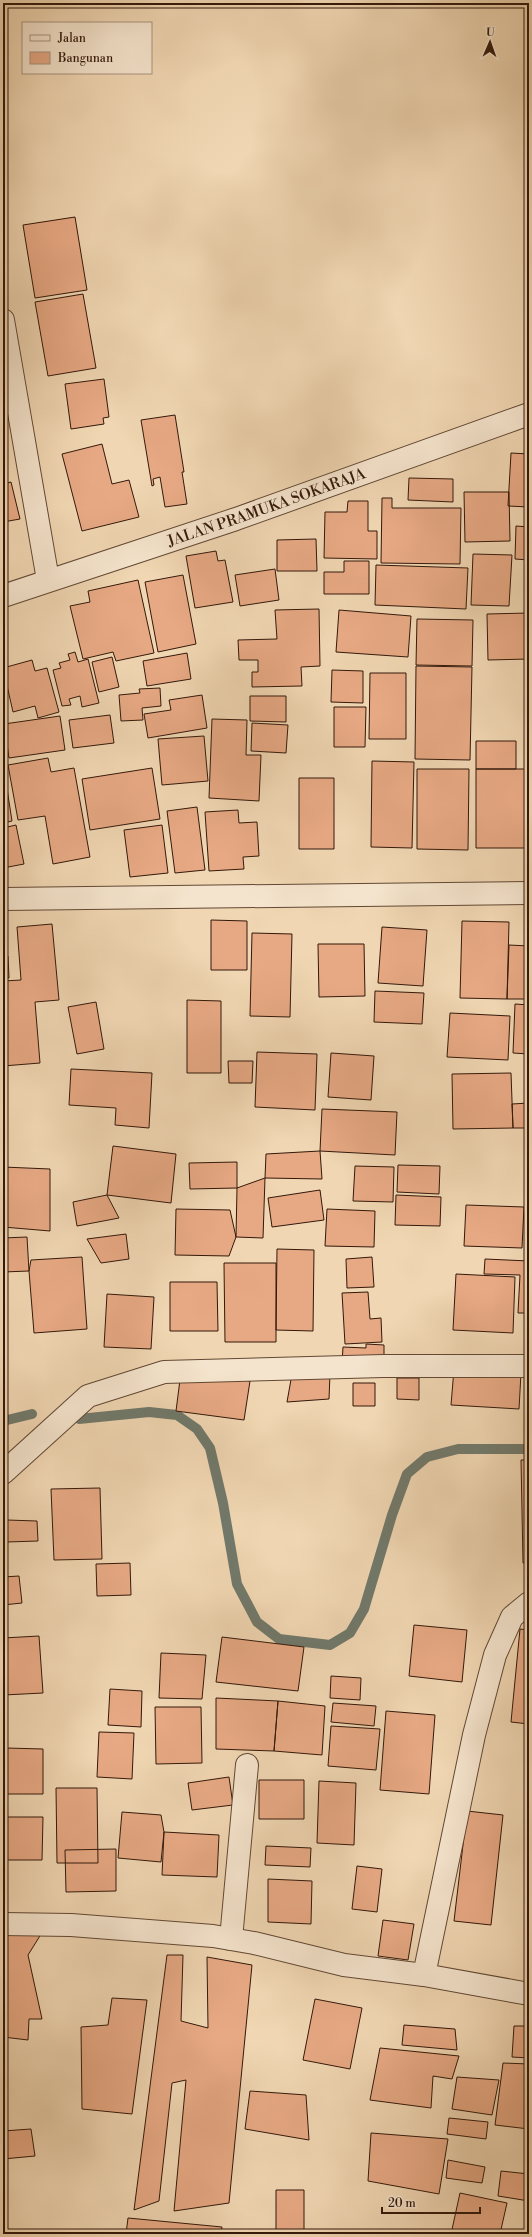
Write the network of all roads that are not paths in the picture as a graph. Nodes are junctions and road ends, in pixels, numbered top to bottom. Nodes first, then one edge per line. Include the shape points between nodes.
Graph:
1 (3, 320) edge
2 (529, 414) edge
3 (48, 580) junction
4 (3, 596) edge
5 (529, 893) edge
6 (3, 899) edge
7 (529, 1366) edge
8 (3, 1473) edge
9 (529, 1602) edge
10 (247, 1765) dead end
11 (3, 1924) edge
12 (231, 1939) junction
13 (424, 1975) junction
14 (529, 1994) edge

1 - 3 street
2 - 3 street, JALAN PRAMUKA SOKARAJA via 236,519
3 - 4 street, JALAN PRAMUKA SOKARAJA
5 - 6 street
7 - 8 street via 383,1366 164,1372 88,1396
9 - 13 street via 512,1617 495,1655 474,1735
10 - 12 street
11 - 12 street via 71,1925
12 - 13 street via 344,1965
13 - 14 street

